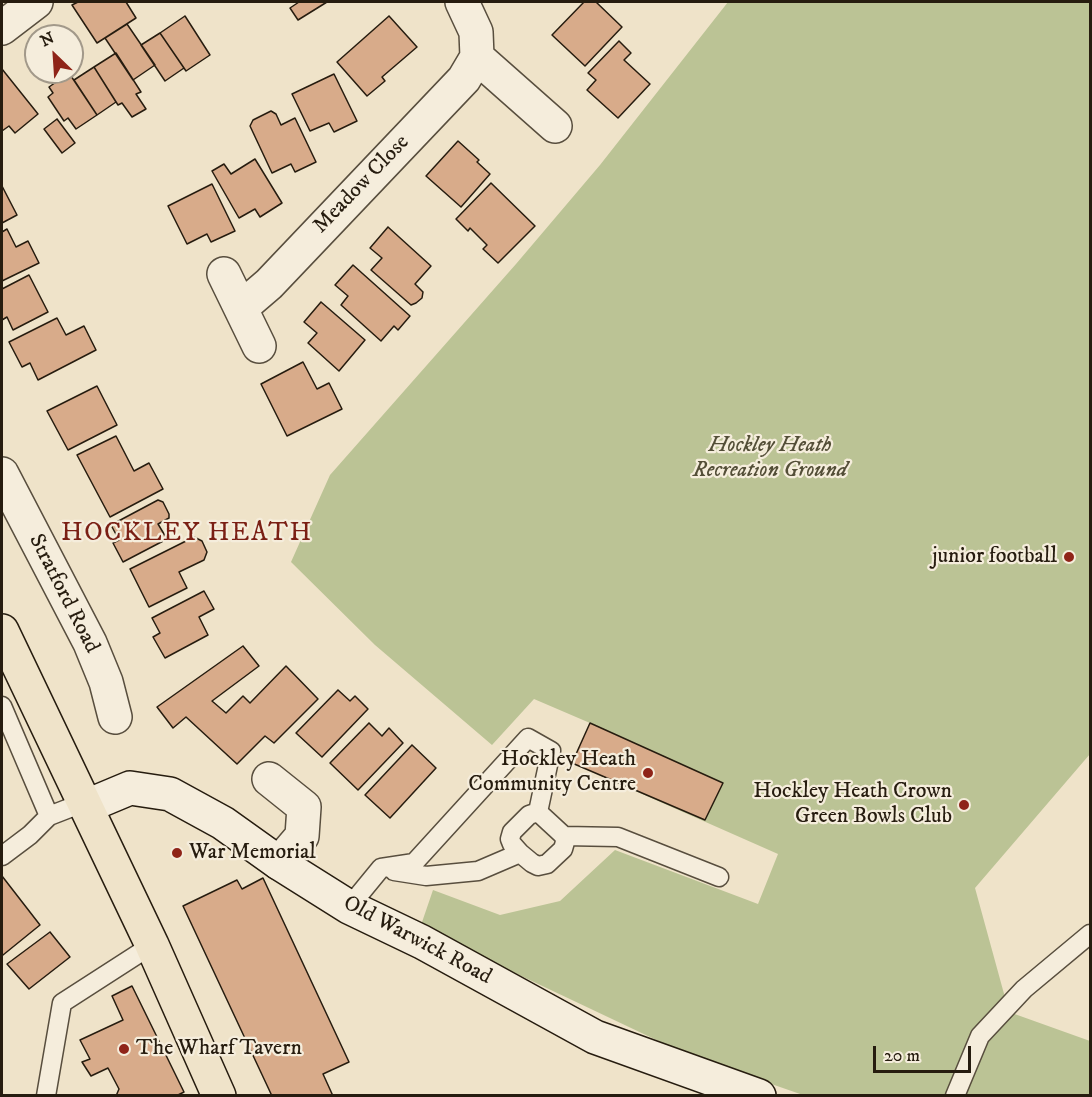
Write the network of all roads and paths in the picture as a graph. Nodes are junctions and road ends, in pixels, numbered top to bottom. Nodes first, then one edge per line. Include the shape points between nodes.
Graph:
1 (36, 2) edge
2 (462, 2) edge
3 (2, 28) edge
4 (477, 57) junction
5 (555, 126) dead end
6 (224, 274) dead end
7 (241, 308) junction
8 (258, 346) dead end
9 (2, 474) edge
10 (2, 631) edge
11 (2, 706) edge
12 (41, 713) junction
13 (115, 717) dead end
14 (11, 728) junction
15 (269, 779) dead end
16 (86, 804) junction
17 (538, 812) junction
18 (49, 816) junction
19 (564, 836) junction
20 (520, 853) junction
21 (2, 856) edge
22 (279, 863) junction
23 (381, 868) junction
24 (719, 877) dead end
25 (349, 907) junction
26 (1090, 934) edge
27 (152, 945) junction
28 (46, 1095) edge
29 (219, 1095) edge
30 (759, 1095) edge
31 (955, 1095) edge

1 - 3 street
2 - 4 street via 476,32
4 - 5 street
4 - 7 street, Meadow Close via 464,79 269,284
6 - 7 street
7 - 8 street
9 - 13 street, Stratford Road via 90,643
10 - 12 main road
11 - 14 lane
12 - 14 lane
12 - 16 main road
14 - 18 lane
15 - 22 street via 304,807 302,836
16 - 18 lane
16 - 22 street, Old Warwick Road via 130,788 170,794 223,823
16 - 27 main road
17 - 19 lane
17 - 20 lane via 529,815 512,832 512,844
17 - 23 lane via 551,752 528,738 414,863
18 - 21 lane
19 - 20 lane via 563,849 547,864 538,866
19 - 24 lane via 618,837
20 - 23 lane via 478,871 426,876
22 - 25 street, Old Warwick Road
23 - 25 lane
25 - 30 street, Old Warwick Road via 422,942 595,1037
26 - 31 lane via 1024,989 980,1036
27 - 28 lane via 62,1002
27 - 29 main road

